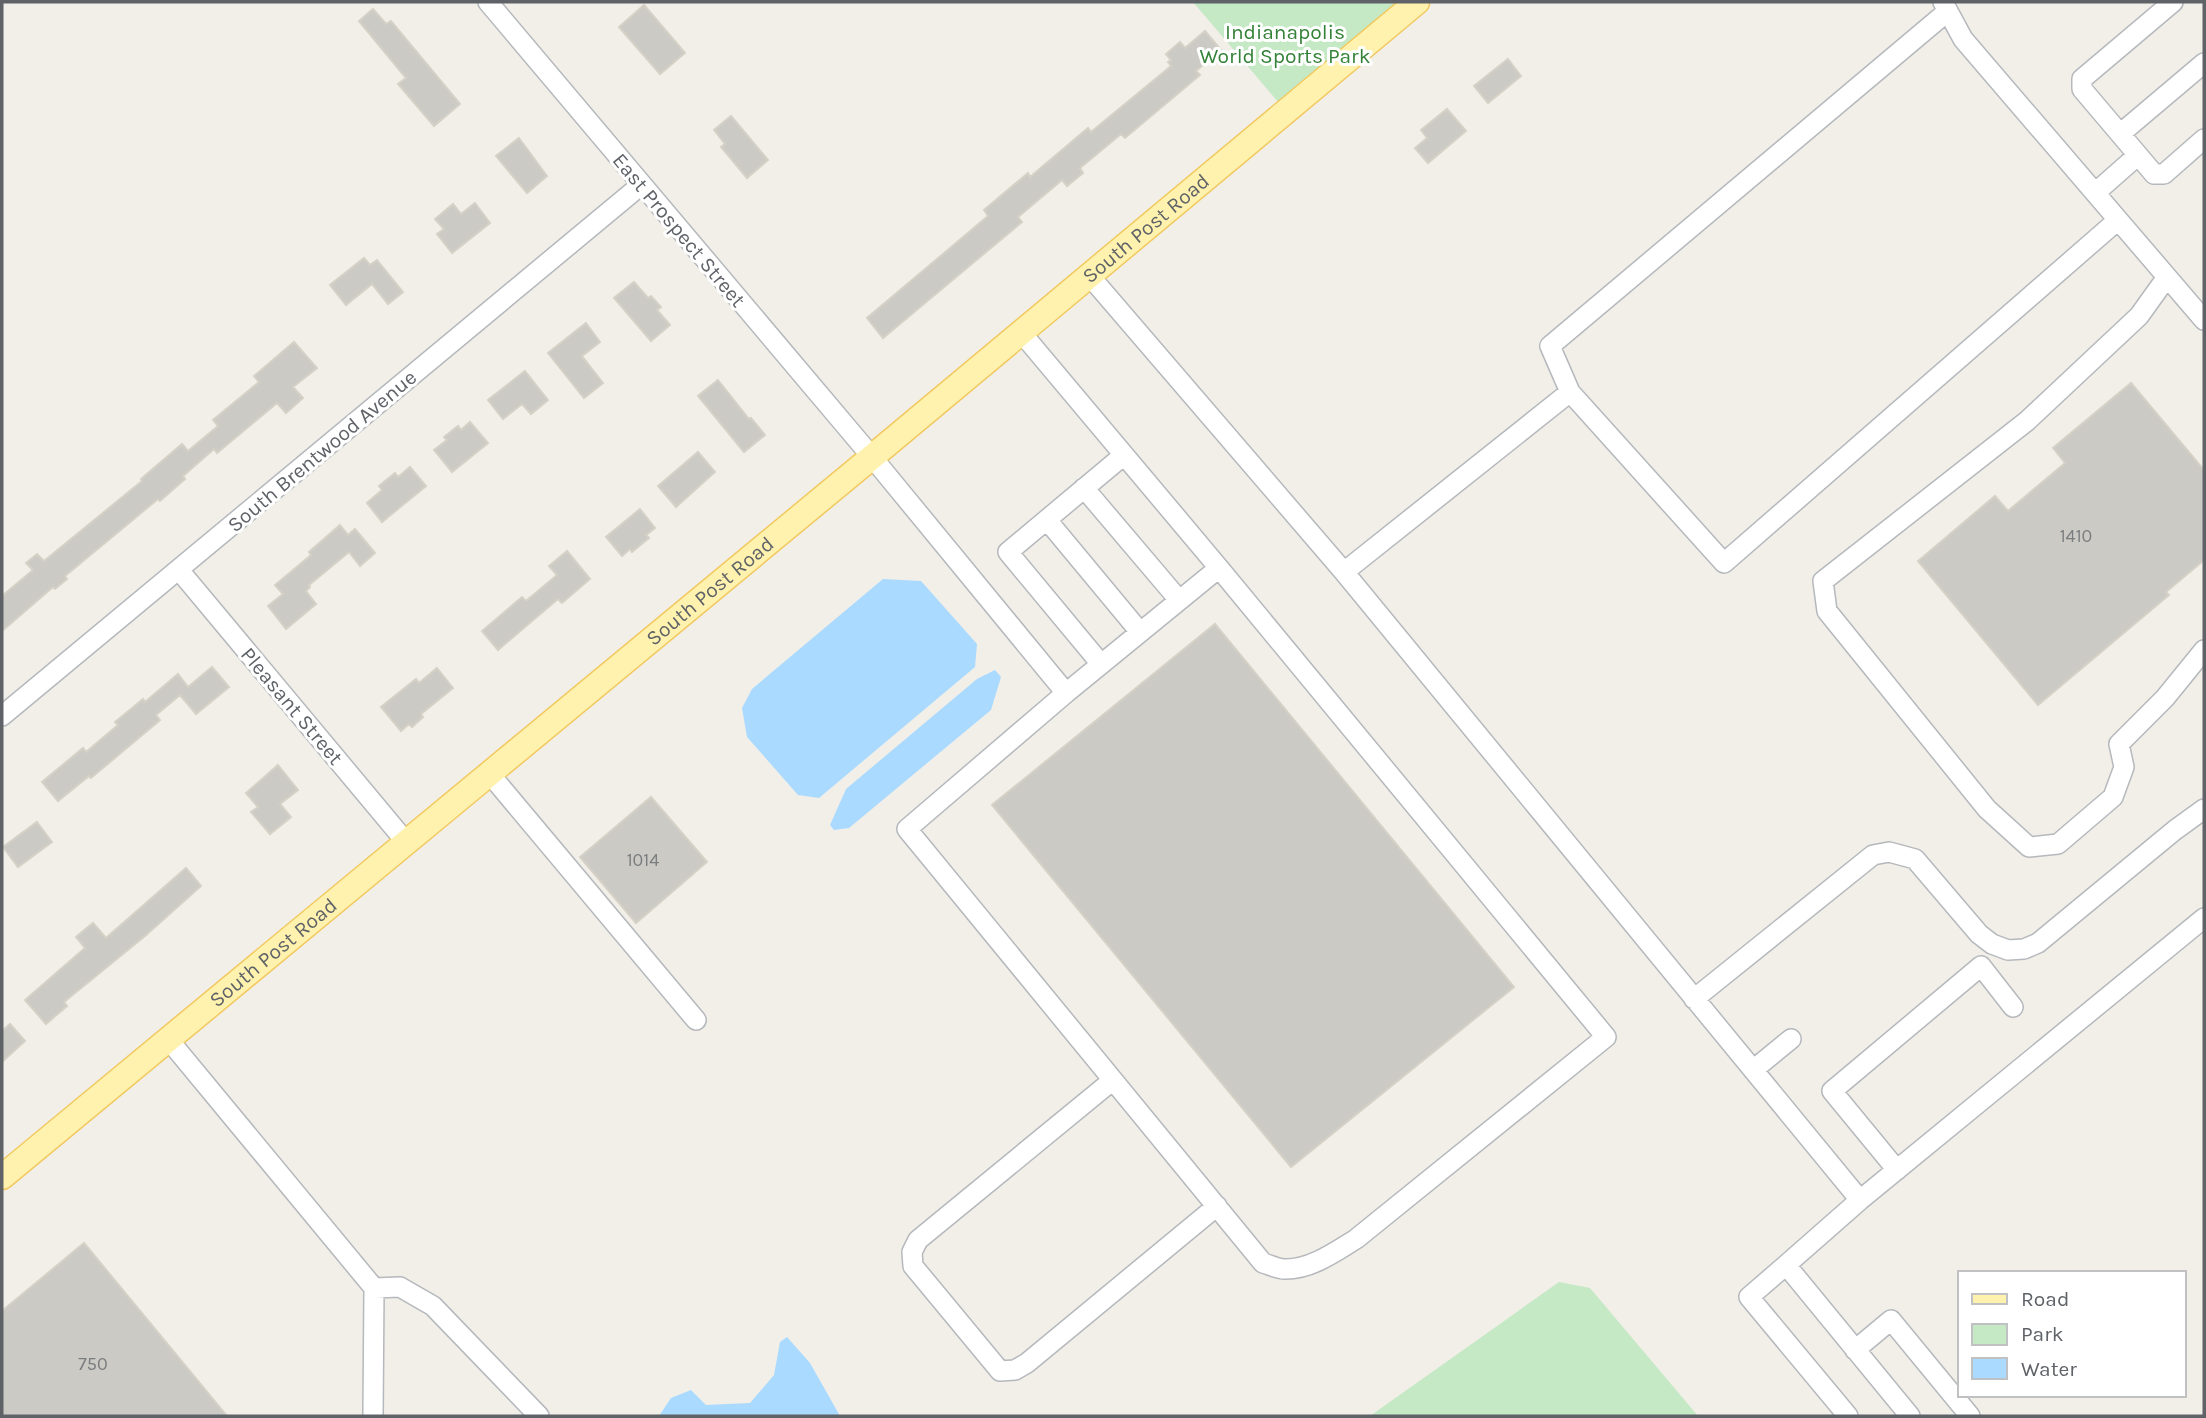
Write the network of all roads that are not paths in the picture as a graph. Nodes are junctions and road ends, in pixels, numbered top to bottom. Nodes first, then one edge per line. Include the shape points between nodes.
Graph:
1 (488, 2) edge
2 (1417, 2) edge
3 (2173, 2) edge
4 (1945, 6) edge
5 (2204, 62) edge
6 (2120, 134) junction
7 (2204, 139) edge
8 (2137, 156) junction
9 (641, 185) junction
10 (2095, 193) junction
11 (2118, 220) junction
12 (1088, 274) junction
13 (2167, 277) junction
14 (2204, 320) edge
15 (1020, 331) junction
16 (1570, 392) junction
17 (1124, 455) junction
18 (872, 457) junction
19 (1084, 488) junction
20 (1047, 520) junction
21 (1219, 568) junction
22 (178, 570) junction
23 (1344, 572) junction
24 (1179, 600) junction
25 (1140, 632) junction
26 (2204, 650) edge
27 (1101, 664) junction
28 (1066, 693) junction
29 (2, 716) edge
30 (489, 773) junction
31 (2204, 809) edge
32 (406, 842) junction
33 (2204, 918) edge
34 (1694, 999) junction
35 (2013, 1007) dead end
36 (696, 1020) dead end
37 (168, 1039) junction
38 (1791, 1039) dead end
39 (1753, 1070) junction
40 (1113, 1080) junction
41 (1897, 1170) junction
42 (2, 1177) edge
43 (1860, 1200) junction
44 (1217, 1206) junction
45 (1786, 1265) junction
46 (374, 1288) junction
47 (1856, 1350) junction
48 (373, 1416) edge
49 (539, 1416) edge
50 (1848, 1416) edge
51 (1910, 1416) edge
52 (1970, 1416) edge

1 - 9 street, East Prospect Street
2 - 12 main road, South Post Road
3 - 6 street via 2082,79 2082,89
4 - 10 street via 1963,39
4 - 16 street via 1550,346
5 - 6 street
6 - 8 street
7 - 8 street via 2164,174 2154,174
8 - 10 street
9 - 18 street, East Prospect Street
9 - 22 street, South Brentwood Avenue
10 - 11 street
11 - 13 street
11 - 16 street via 1724,563
12 - 15 main road, South Post Road
12 - 23 street
13 - 14 street
13 - 26 street via 2138,316 2027,421 1823,581 1827,611 1987,808 2029,847 2058,844 2112,797 2124,767 2119,744
15 - 17 street
15 - 18 main road, South Post Road
16 - 23 street
17 - 19 street
17 - 21 street
18 - 28 street, East Prospect Street
18 - 30 main road, South Post Road
19 - 20 street
19 - 24 street
20 - 25 street
20 - 27 street via 1008,552
21 - 24 street
21 - 44 street via 1606,1037 1356,1239 1326,1257 1283,1269 1263,1263
22 - 29 street, South Brentwood Avenue
22 - 32 street, Pleasant Street
23 - 34 street
24 - 25 street
25 - 27 street
27 - 28 street
28 - 40 street via 907,830
30 - 32 main road, South Post Road
30 - 36 street
31 - 34 street via 2038,943 2024,949 1992,944 1915,859 1889,852 1873,855
32 - 37 main road, South Post Road
33 - 41 street
34 - 39 street
35 - 41 street via 1981,966 1832,1091
37 - 42 main road, South Post Road
37 - 46 street
38 - 39 street
39 - 43 street
40 - 44 street
40 - 44 street via 918,1240 912,1252 913,1266 1000,1371 1015,1370
41 - 43 street
43 - 45 street
45 - 47 street
45 - 50 street via 1749,1297
46 - 48 street
46 - 49 street via 400,1287 433,1306
47 - 51 street
47 - 52 street via 1891,1320

